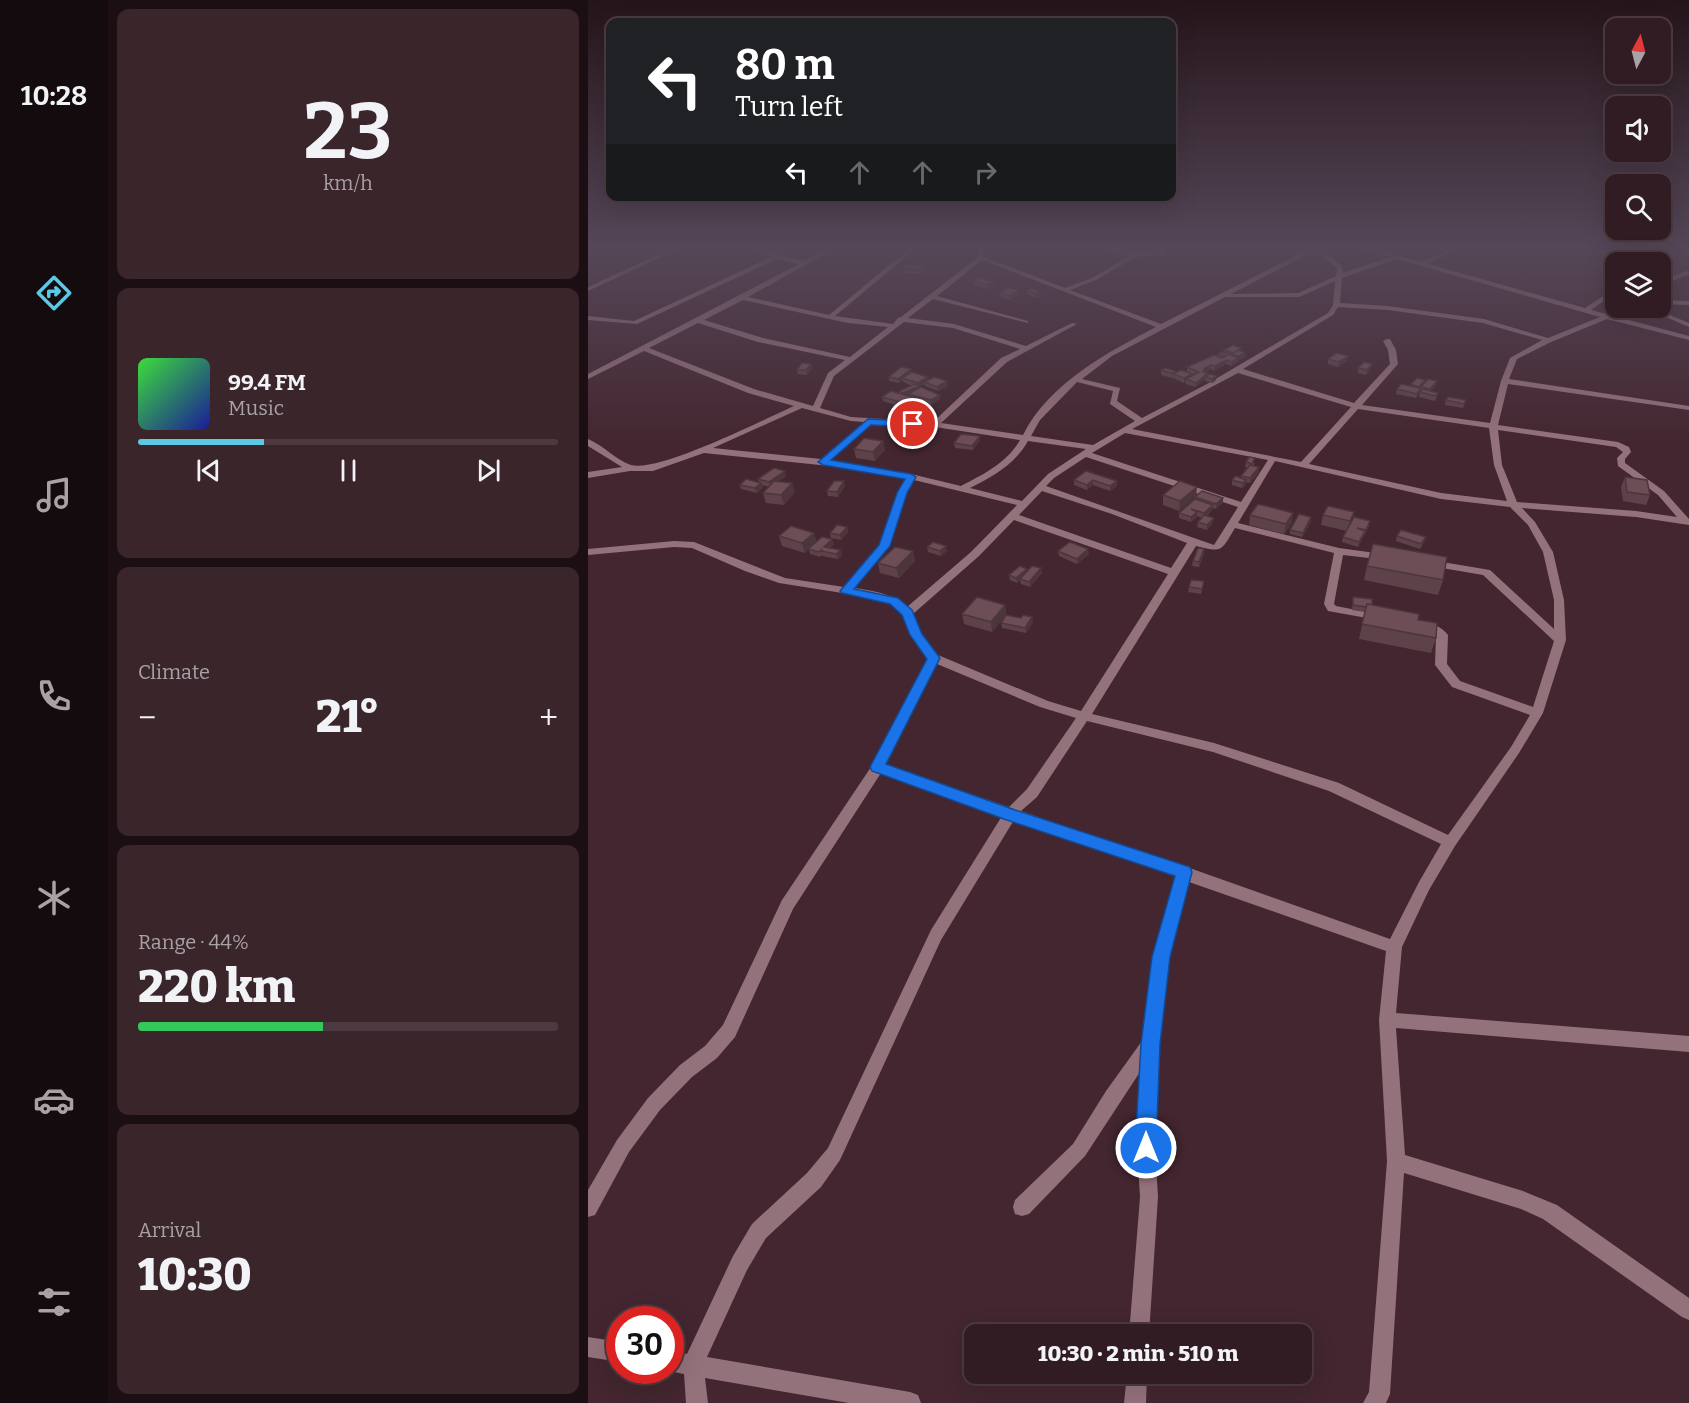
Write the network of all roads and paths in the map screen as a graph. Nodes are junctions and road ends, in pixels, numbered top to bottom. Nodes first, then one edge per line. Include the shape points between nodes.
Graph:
1 (656, 312) edge
2 (715, 312) edge
3 (809, 312) edge
4 (835, 312) edge
5 (911, 312) edge
6 (991, 312) edge
7 (1124, 312) edge
8 (1191, 312) edge
9 (1332, 312) edge
10 (1421, 312) edge
11 (1593, 312) edge
12 (830, 317) junction
13 (1605, 317) joint
14 (904, 318) junction
15 (1609, 318) edge
16 (1670, 318) edge
17 (589, 319) edge
18 (699, 321) junction
19 (875, 322) junction
20 (1026, 322) dead end
21 (1074, 324) dead end
22 (896, 326) junction
23 (1162, 327) junction
24 (1689, 327) edge
25 (1687, 338) edge
26 (1548, 340) junction
27 (1387, 341) dead end
28 (1026, 348) junction
29 (644, 349) junction
30 (850, 359) junction
31 (1238, 370) junction
32 (588, 371) edge
33 (599, 371) junction
34 (588, 377) edge
35 (1077, 380) junction
36 (1504, 381) junction
37 (802, 405) junction
38 (1355, 406) junction
39 (1689, 408) edge
40 (815, 409) junction
41 (1141, 421) junction
42 (868, 422) junction
43 (935, 425) junction
44 (1493, 427) junction
45 (1124, 430) junction
46 (1026, 437) junction
47 (588, 442) edge
48 (703, 450) junction
49 (1089, 451) junction
50 (1273, 458) junction
51 (823, 462) junction
52 (1303, 465) junction
53 (630, 468) junction
54 (588, 475) edge
55 (911, 477) junction
56 (1040, 487) junction
57 (962, 489) junction
58 (1023, 504) junction
59 (1514, 505) junction
60 (1243, 506) junction
61 (1013, 516) junction
62 (1687, 521) edge
63 (1232, 524) junction
64 (1192, 542) junction
65 (1339, 551) junction
66 (588, 552) edge
67 (1397, 559) edge
68 (1421, 562) edge
69 (1172, 573) junction
70 (846, 591) junction
71 (907, 613) junction
72 (1560, 640) junction
73 (934, 658) junction
74 (1537, 713) junction
75 (1084, 716) junction
76 (878, 767) junction
77 (1010, 814) junction
78 (1450, 842) junction
79 (1184, 872) junction
80 (1394, 946) junction
81 (1387, 1020) junction
82 (1150, 1044) junction
83 (1689, 1044) edge
84 (1396, 1161) junction
85 (1022, 1207) dead end
86 (588, 1208) edge
87 (1689, 1310) edge
88 (1140, 1324) edge
89 (588, 1347) edge
90 (606, 1350) edge
91 (684, 1363) edge
92 (693, 1364) junction
93 (1136, 1384) edge
94 (696, 1403) edge
95 (910, 1403) edge
96 (1135, 1403) edge
97 (1374, 1403) edge

1 - 17 street via 635,322
2 - 18 street
3 - 12 street
4 - 12 street
5 - 14 street
6 - 20 street
7 - 23 street
8 - 23 street
9 - 31 street
10 - 26 street via 1484,321
11 - 13 street
12 - 19 street
13 - 26 street
14 - 19 street
14 - 22 street
14 - 28 street via 954,326
15 - 25 street
16 - 24 street
18 - 29 street
18 - 30 street via 761,340
19 - 22 street
21 - 28 street
22 - 30 street
23 - 35 street via 1109,354
24 - 25 street
26 - 36 street via 1514,358
27 - 38 street via 1394,364
28 - 43 street via 991,370
29 - 33 street
29 - 37 street via 751,391
30 - 40 street via 831,375
31 - 38 street
31 - 41 street
32 - 33 street
33 - 34 street
35 - 41 street via 1118,390 1113,402
35 - 46 street via 1036,419
36 - 39 street
36 - 44 street
37 - 40 street
37 - 48 street
38 - 44 street
38 - 52 street
40 - 42 street
41 - 45 street
42 - 43 street
42 - 51 street
43 - 46 street
44 - 59 street via 1498,465
44 - 62 street via 1626,448 1621,464 1661,493
45 - 49 street
45 - 50 street
46 - 49 street
46 - 57 street via 1012,457
47 - 53 street
48 - 51 street
48 - 53 street via 653,468
49 - 56 street
49 - 60 street
50 - 52 street
50 - 60 street
51 - 55 street
52 - 59 street via 1441,496
53 - 54 street
55 - 57 street
55 - 70 street via 885,546
56 - 58 street
56 - 64 street
57 - 58 street
58 - 61 street
59 - 62 street
59 - 72 street via 1532,524 1548,552 1559,600
60 - 63 street
61 - 69 street
61 - 71 street
63 - 64 street via 1217,548
63 - 65 street
64 - 69 street
65 - 67 street
65 - 74 street via 1329,604 1332,609 1429,626 1442,635 1441,665 1456,684
66 - 70 street via 694,545 783,581
68 - 72 street via 1486,572
69 - 75 street
70 - 71 street via 894,601
71 - 73 street via 916,635
72 - 74 street
73 - 75 street via 1044,704
73 - 76 street
74 - 78 street
75 - 77 street via 1032,793
75 - 78 street via 1214,748 1334,787
76 - 77 street
76 - 86 street via 787,905 729,1031 654,1104 623,1146
77 - 79 street
77 - 92 street via 936,936 834,1154 814,1180 759,1231
78 - 80 street
79 - 80 street
79 - 82 street via 1161,957
80 - 81 street
81 - 83 street
81 - 84 street
82 - 85 street via 1079,1150
82 - 88 street via 1145,1131 1149,1197
84 - 87 street via 1550,1212
84 - 97 street via 1379,1394
89 - 90 street
91 - 92 street
92 - 94 street
92 - 95 street
93 - 96 street

